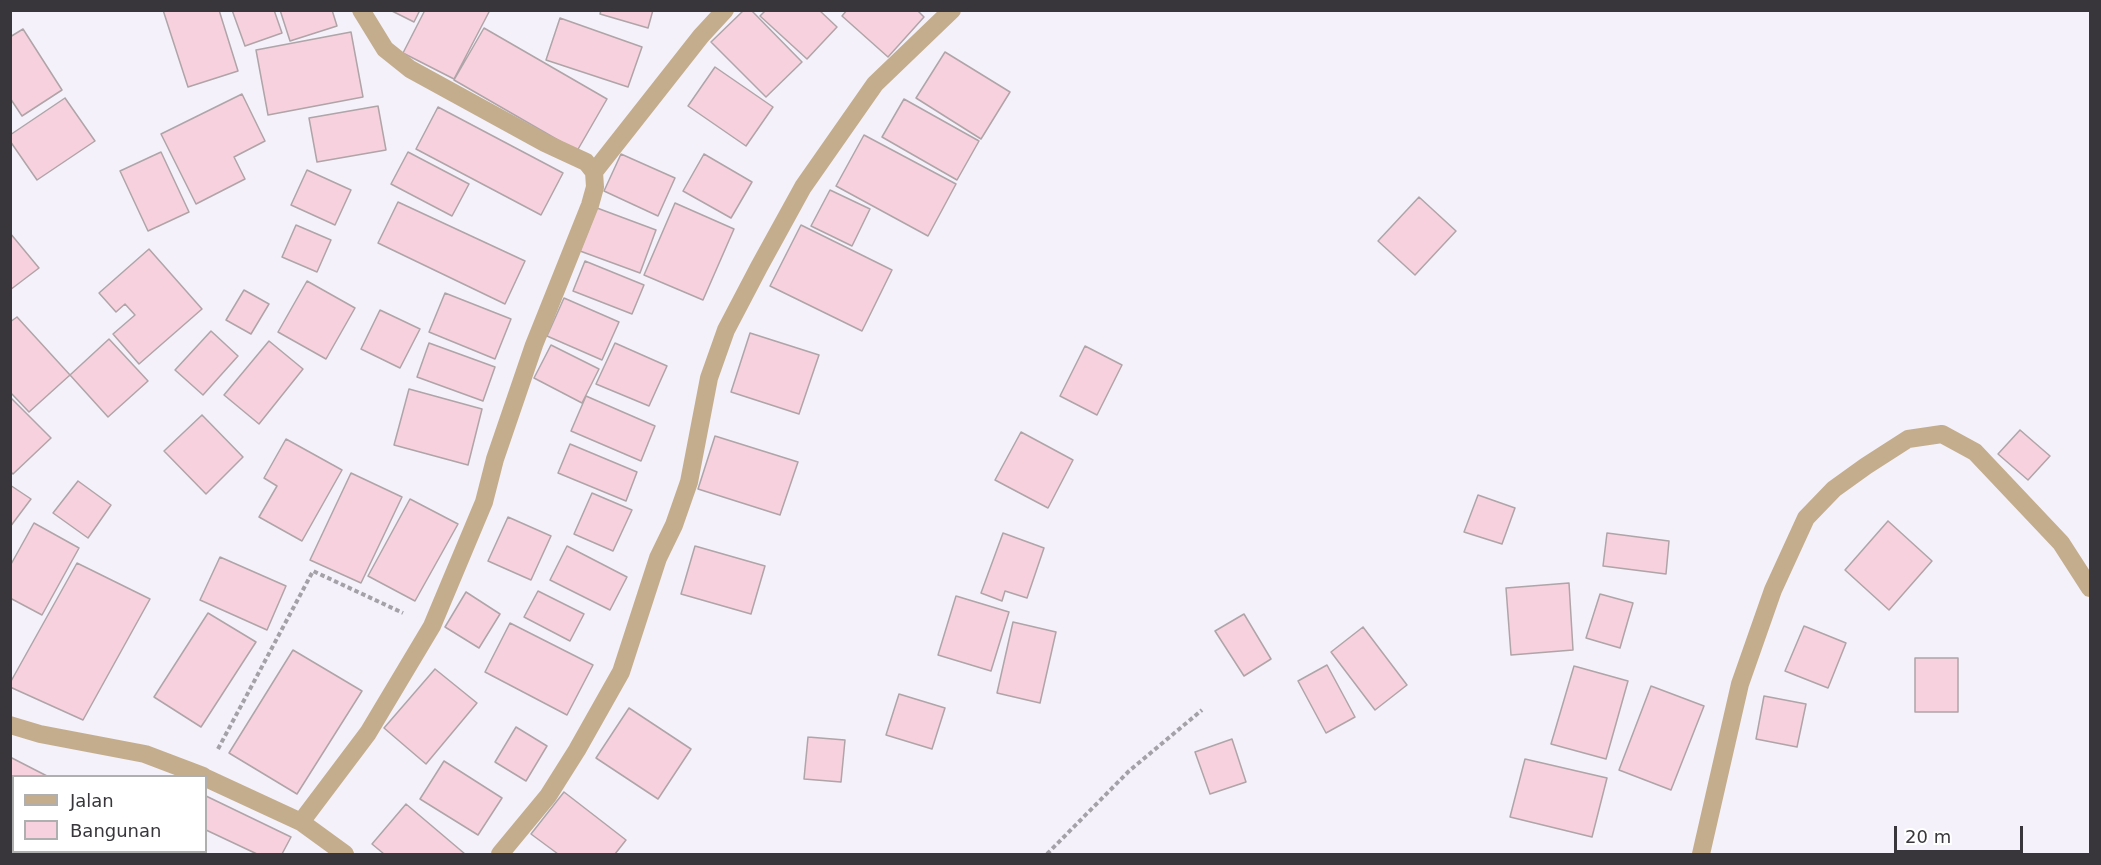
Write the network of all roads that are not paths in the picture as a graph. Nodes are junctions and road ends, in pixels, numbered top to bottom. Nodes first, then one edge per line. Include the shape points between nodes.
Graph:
1 (361, 10) edge
2 (725, 10) edge
3 (952, 10) edge
4 (594, 172) junction
5 (2091, 588) edge
6 (10, 724) edge
7 (199, 775) edge
8 (207, 778) edge
9 (301, 822) junction
10 (345, 855) edge
11 (500, 855) edge
12 (1701, 855) edge

1 - 4 street via 385,49 410,69 586,162
2 - 4 street
3 - 11 street via 875,84 803,187 759,267 726,330 713,368 689,482 658,558 621,672 548,796
4 - 9 street via 590,205 534,345 484,502 432,626 368,733
5 - 12 street via 2061,543 1975,452 1942,434 1908,439 1866,466 1834,489 1806,518 1773,590 1740,684
6 - 7 street via 40,734 145,754
8 - 9 street
9 - 10 street

